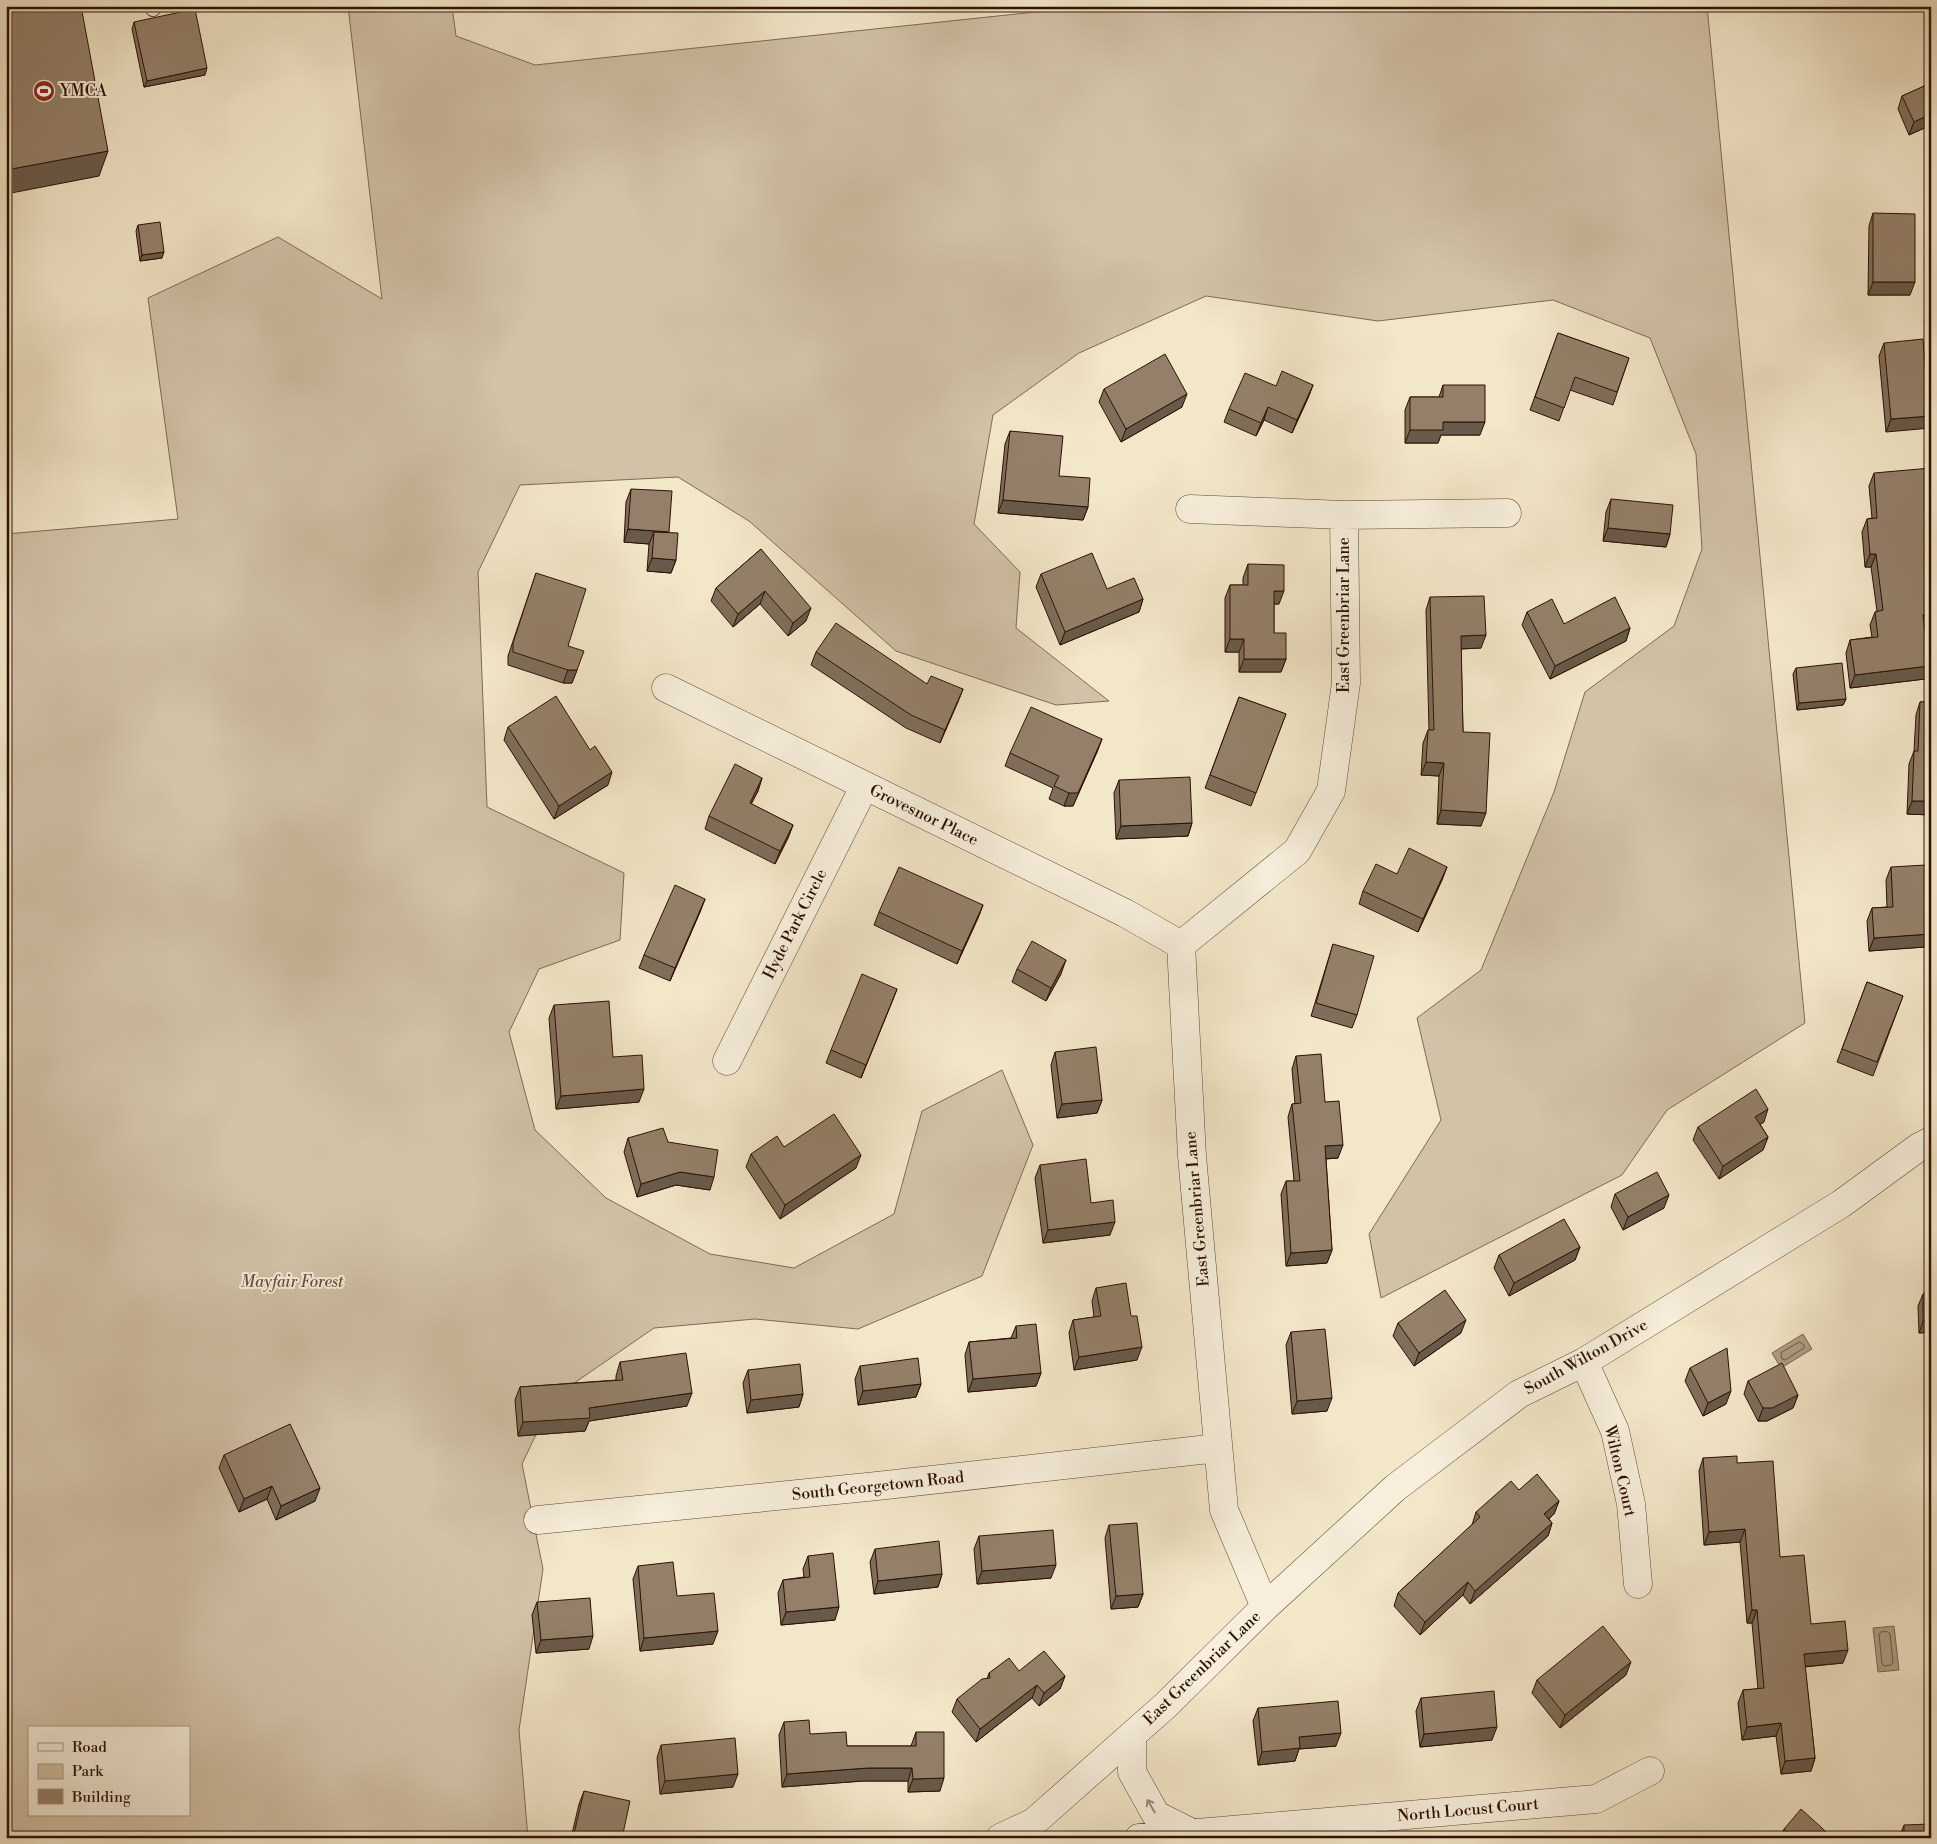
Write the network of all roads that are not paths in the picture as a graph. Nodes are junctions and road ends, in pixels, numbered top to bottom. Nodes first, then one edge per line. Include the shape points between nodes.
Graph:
1 (1190, 509) dead end
2 (1507, 513) dead end
3 (1344, 515) junction
4 (666, 688) dead end
5 (864, 786) junction
6 (1181, 945) junction
7 (727, 1062) dead end
8 (1931, 1141) edge
9 (1584, 1362) junction
10 (1218, 1448) junction
11 (538, 1520) dead end
12 (1638, 1584) dead end
13 (1265, 1607) junction
14 (1132, 1736) junction
15 (1650, 1771) dead end
16 (1190, 1832) junction
17 (1000, 1838) edge
18 (1139, 1838) edge

1 - 3 street
2 - 3 street
3 - 6 street, East Greenbriar Lane via 1346,683 1331,791 1297,851
4 - 5 street, Grovesnor Place
5 - 6 street, Grovesnor Place via 1125,913
5 - 7 street, Hyde Park Circle
6 - 10 street, East Greenbriar Lane via 1192,1156
8 - 9 street, South Wilton Drive via 1919,1146 1841,1204
9 - 12 street, Wilton Court via 1615,1431 1631,1504
9 - 13 street, South Wilton Drive via 1519,1394 1395,1488
10 - 11 street, South Georgetown Road
10 - 13 street, East Greenbriar Lane via 1224,1510
13 - 14 street, East Greenbriar Lane
16 -> 14 street via 1156,1815 1132,1772
14 - 17 street, East Greenbriar Lane via 1034,1822
15 - 16 street, North Locust Court via 1596,1799
16 - 18 street, North Locust Court

